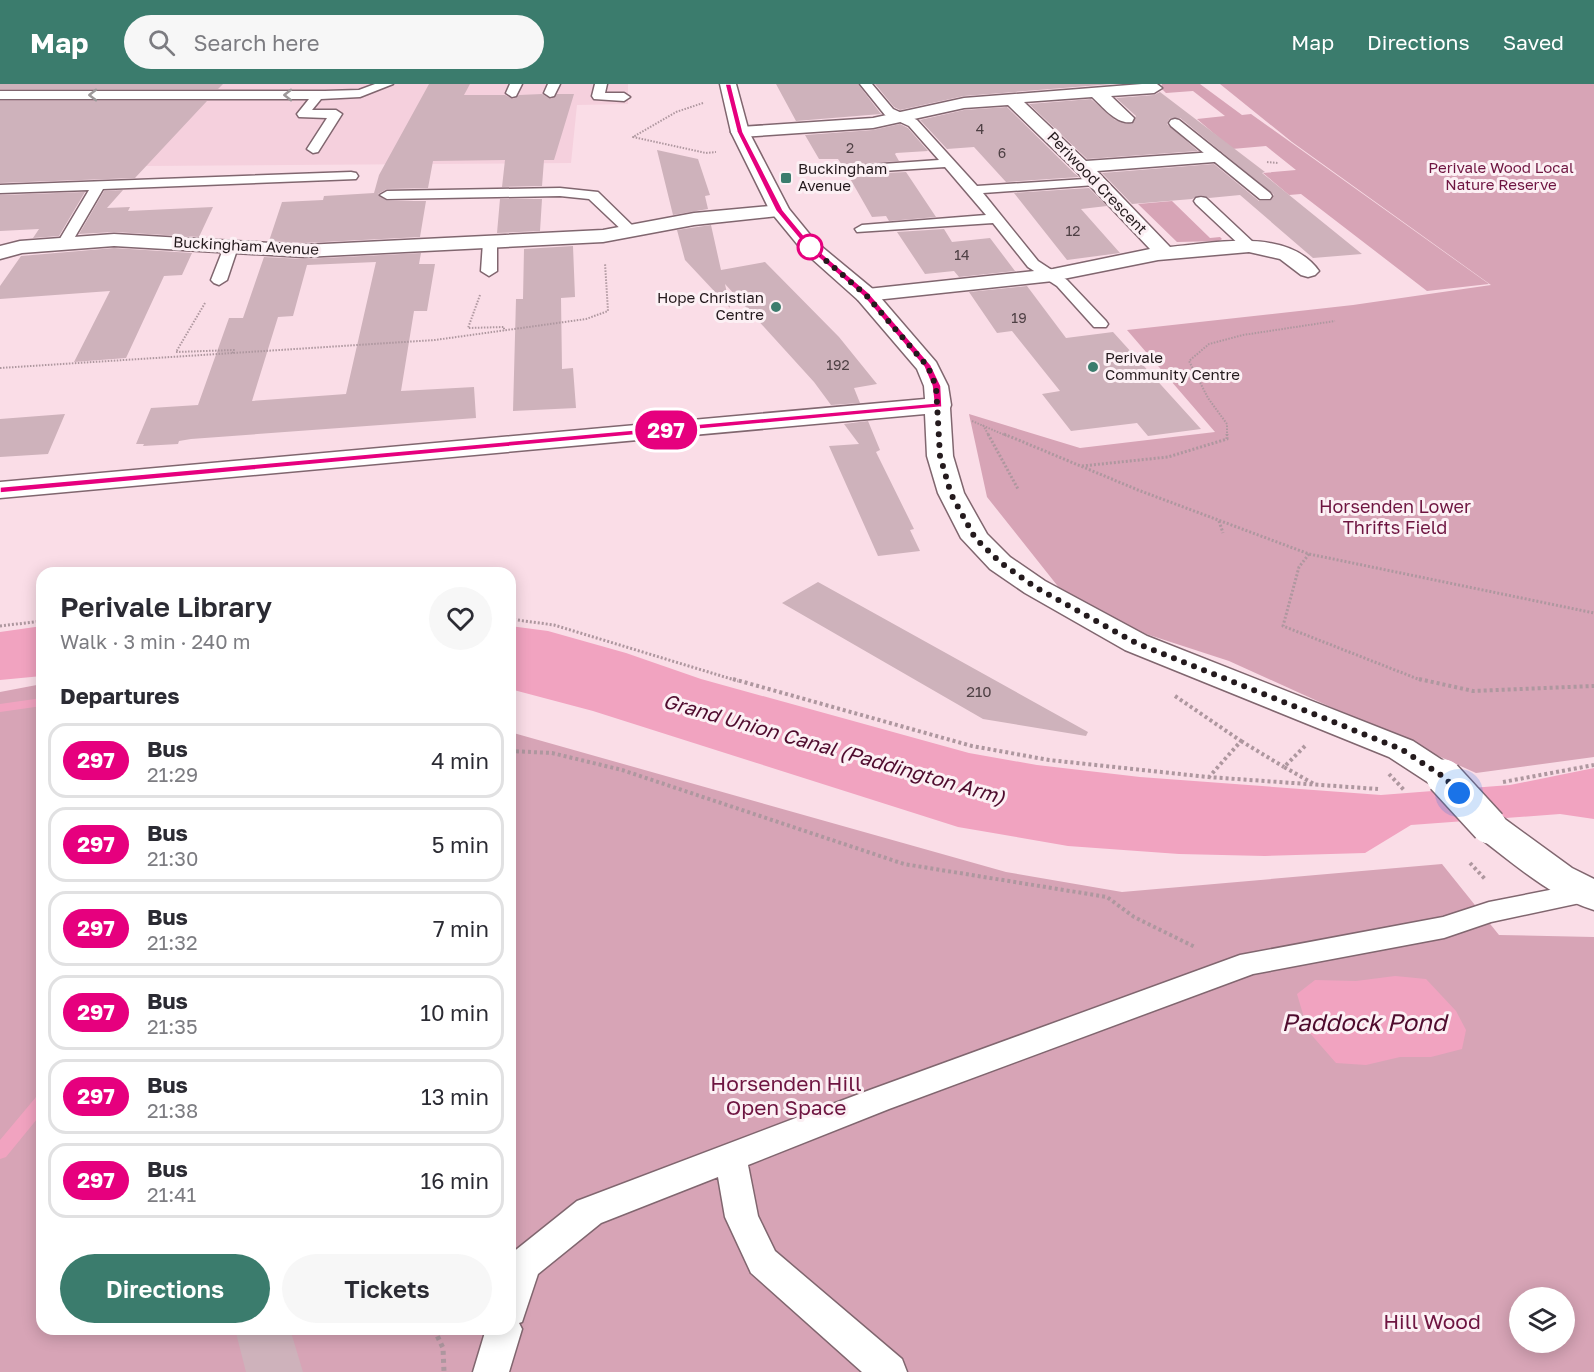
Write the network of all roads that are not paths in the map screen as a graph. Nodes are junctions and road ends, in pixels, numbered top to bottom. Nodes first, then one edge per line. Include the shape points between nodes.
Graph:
1 (387, 84) edge
2 (601, 84) edge
3 (866, 84) edge
4 (1154, 88) dead end
5 (729, 92) edge
6 (1096, 92) junction
7 (318, 94) junction
8 (0, 95) edge
9 (624, 97) dead end
10 (1012, 100) junction
11 (901, 118) junction
12 (1126, 118) dead end
13 (1175, 123) dead end
14 (740, 132) junction
15 (313, 149) dead end
16 (1214, 157) junction
17 (948, 163) junction
18 (825, 172) dead end
19 (1088, 174) junction
20 (351, 176) dead end
21 (99, 184) junction
22 (0, 189) edge
23 (973, 190) junction
24 (387, 195) dead end
25 (1265, 196) dead end
26 (1201, 201) dead end
27 (780, 211) junction
28 (995, 219) junction
29 (862, 229) dead end
30 (631, 231) junction
31 (65, 242) junction
32 (490, 242) junction
33 (1249, 246) junction
34 (231, 247) junction
35 (0, 254) edge
36 (1158, 254) junction
37 (489, 271) road end
38 (1308, 271) dead end
39 (1053, 275) junction
40 (219, 280) road end
41 (866, 295) junction
42 (1100, 324) dead end
43 (939, 405) junction
44 (0, 490) edge
45 (1590, 895) edge
46 (731, 1158) junction
47 (517, 1262) edge
48 (502, 1335) edge
49 (491, 1372) edge
50 (889, 1372) edge

1 - 7 lane via 360,93
2 - 9 lane via 598,96
3 - 11 lane via 889,112
4 - 6 street
5 - 14 street
6 - 10 street
6 - 12 street
7 -> 8 lane
7 - 15 lane via 303,114 336,114
10 - 11 street via 964,103
10 - 19 street, Periwood Crescent
11 - 14 street
11 - 17 lane via 913,123
13 - 16 lane
14 - 27 street
16 - 19 street
16 - 25 lane
17 - 18 lane
17 - 23 lane
19 - 23 lane
19 - 36 street, Periwood Crescent via 1161,249
20 - 21 lane
21 - 22 lane
21 - 31 lane
23 - 28 lane
24 - 30 lane via 592,195
26 - 33 lane
27 - 30 street, Buckingham Avenue via 694,219
27 - 41 street via 809,246
28 - 29 lane
28 - 39 lane via 1032,264
30 - 32 street, Buckingham Avenue
31 - 34 street, Buckingham Avenue via 159,241
31 - 35 street, Buckingham Avenue via 20,247
32 - 34 street, Buckingham Avenue via 304,251
32 - 37 lane
33 - 36 street
33 - 38 street via 1287,254
34 - 40 lane
36 - 39 street, Periwood Crescent
39 - 41 street, Periwood Crescent
39 - 42 lane
41 - 43 street via 928,367
43 - 44 street
43 - 45 street, bridge via 940,456 951,494 975,538 1000,562 1035,587 1136,643 1401,749 1444,777 1489,826 1559,878
45 - 46 lane via 1489,912 1444,927 1250,963
46 - 47 lane via 589,1212
46 - 50 lane via 742,1217 763,1262
48 - 49 lane

